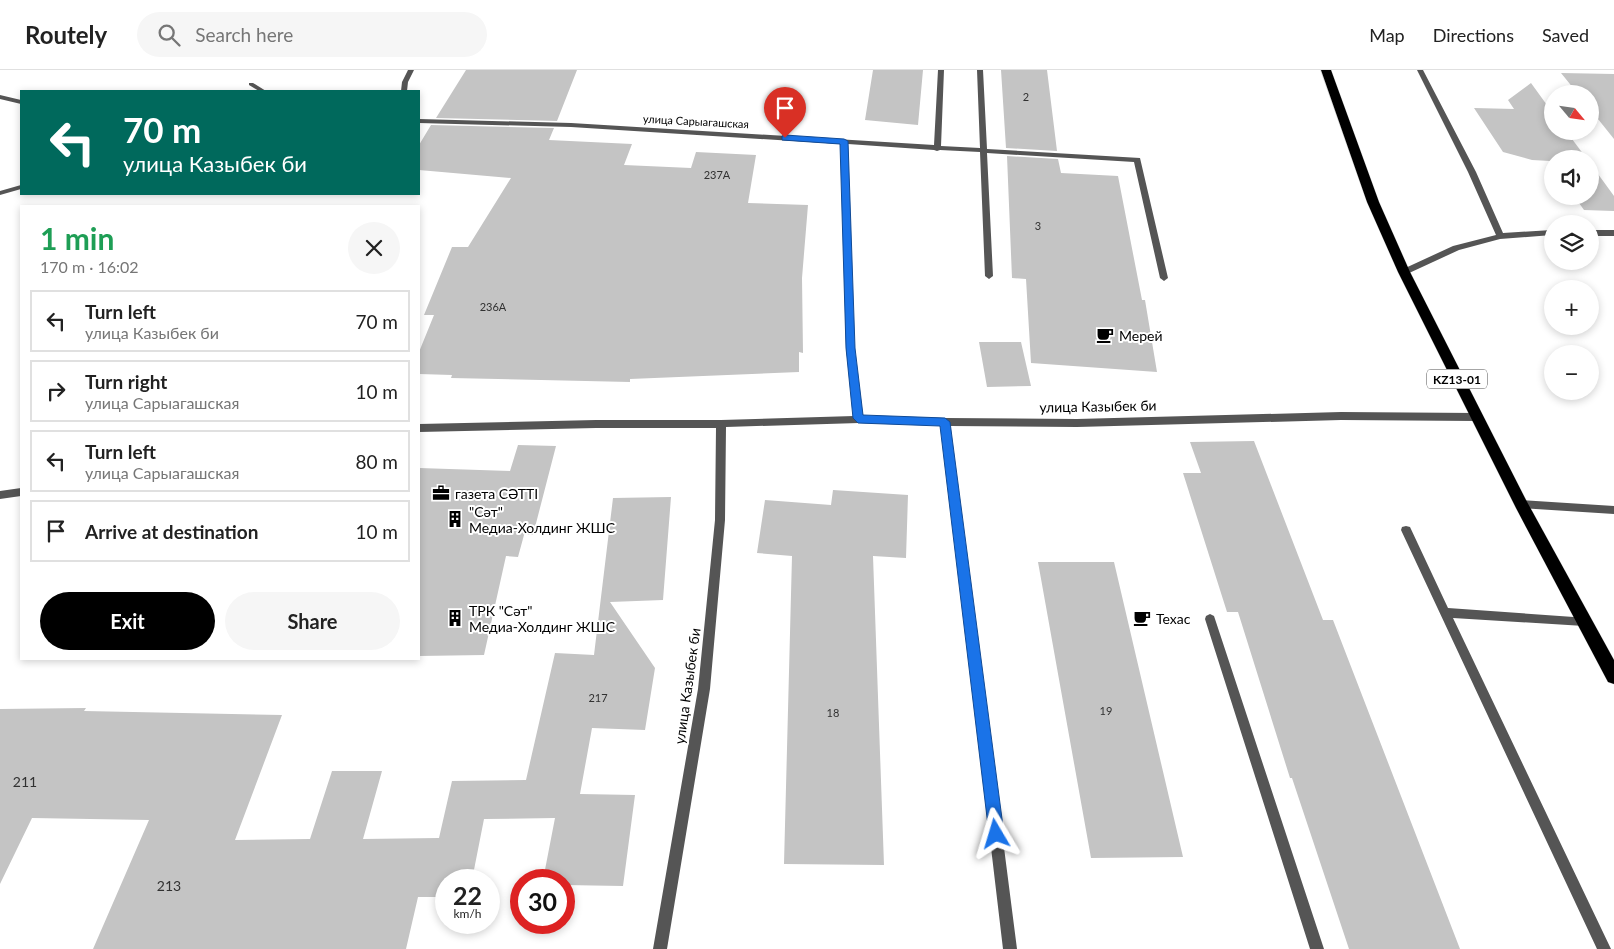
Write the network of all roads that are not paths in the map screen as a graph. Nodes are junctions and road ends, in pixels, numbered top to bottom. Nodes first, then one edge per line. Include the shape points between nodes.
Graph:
1 (411, 70) edge
2 (941, 70) edge
3 (980, 70) edge
4 (1326, 70) edge
5 (1420, 70) edge
6 (251, 84) dead end
7 (261, 90) edge
8 (404, 90) edge
9 (0, 97) edge
10 (20, 102) edge
11 (420, 121) edge
12 (844, 141) junction
13 (937, 149) junction
14 (985, 152) junction
15 (20, 187) edge
16 (0, 193) edge
17 (1599, 233) edge
18 (1614, 233) edge
19 (1544, 234) edge
20 (1500, 236) junction
21 (1404, 272) junction
22 (989, 276) dead end
23 (1164, 278) dead end
24 (1476, 417) junction
25 (858, 418) junction
26 (945, 422) junction
27 (721, 424) junction
28 (420, 428) edge
29 (20, 492) edge
30 (0, 495) edge
31 (1521, 504) junction
32 (1614, 510) edge
33 (1406, 530) dead end
34 (1445, 613) junction
35 (1210, 619) dead end
36 (1584, 621) junction
37 (1614, 676) edge
38 (660, 949) edge
39 (1010, 949) edge
40 (1317, 949) edge
41 (1604, 949) edge

1 - 8 street
2 - 13 street
3 - 14 street
4 - 21 highway, KZ13-01 via 1373,202
5 - 20 street via 1472,172
6 - 7 street
9 - 10 street
11 - 12 street, улица Сарыагашская via 571,125
12 - 13 street, улица Сарыагашская
12 - 25 street via 850,348
13 - 14 street, улица Сарыагашская
14 - 22 street
14 - 23 street, улица Сарыагашская via 1137,160
15 - 16 street
17 - 18 street
19 - 20 street
20 - 21 street via 1456,248
21 - 24 highway, KZ13-01
24 - 26 street, улица Казыбек би
24 - 31 highway, KZ13-01
25 - 26 street, улица Казыбек би
25 - 27 street, улица Казыбек би
26 - 39 street
27 - 28 street, улица Казыбек би
27 - 38 street, улица Казыбек би via 720,520 704,689
29 - 30 street
31 - 32 street
31 - 36 highway, KZ13-01
33 - 34 street
34 - 36 street
34 - 41 street
35 - 40 street
36 - 37 highway, KZ13-01

